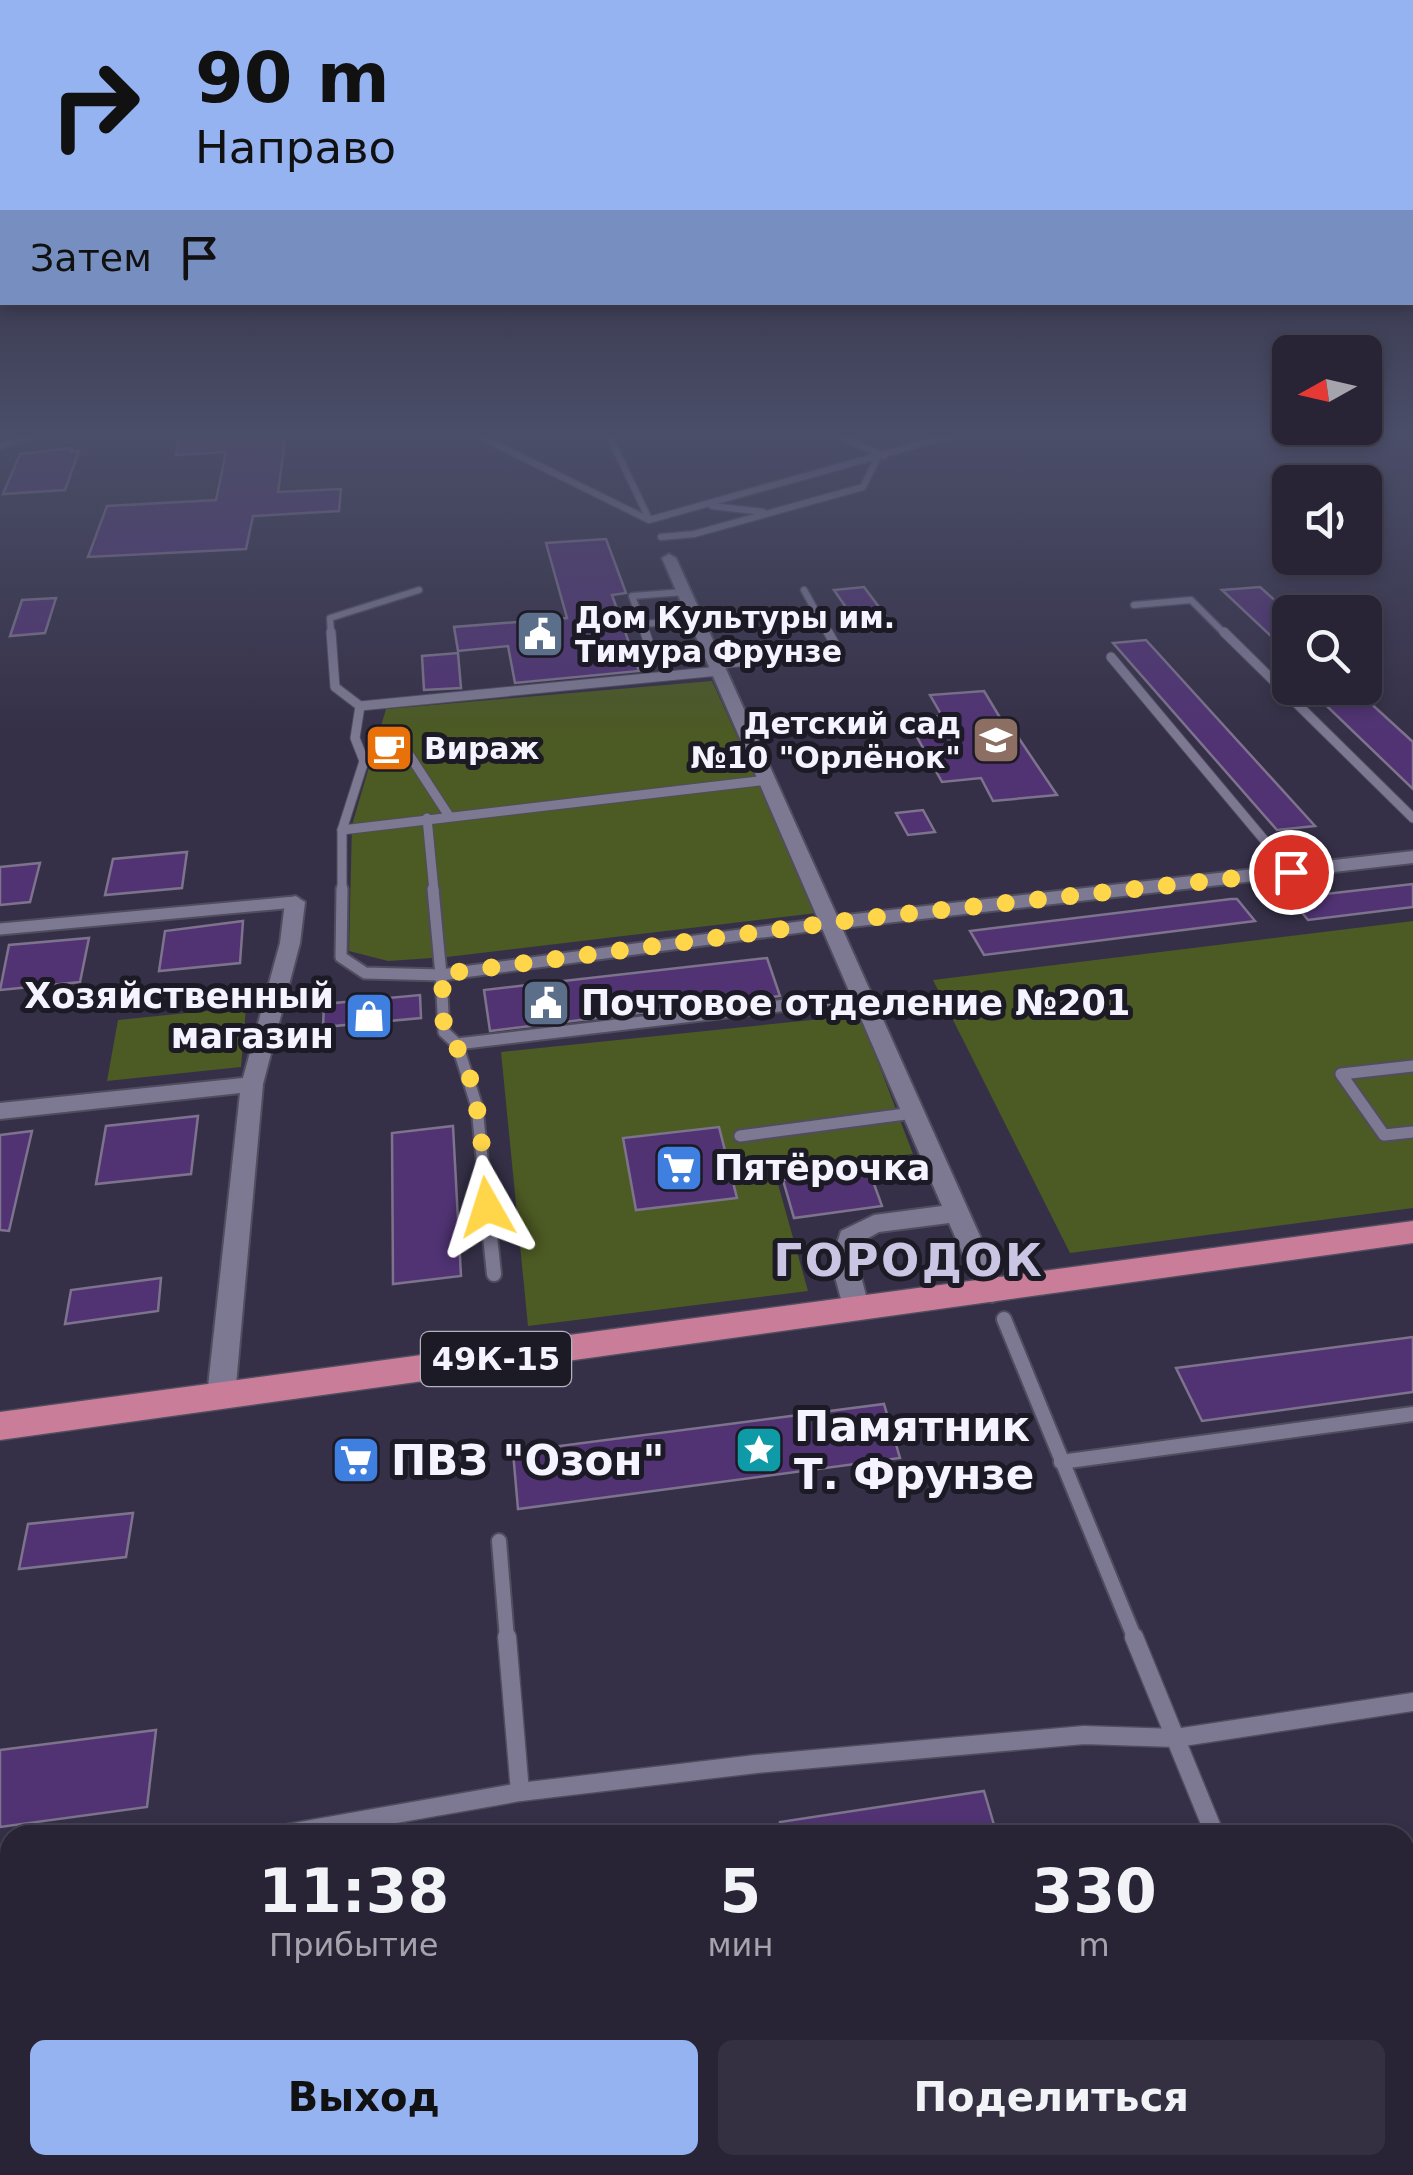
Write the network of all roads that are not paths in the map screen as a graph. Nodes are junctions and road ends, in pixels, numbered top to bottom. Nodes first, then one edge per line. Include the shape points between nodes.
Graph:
1 (688, 534) edge
2 (661, 537) joint
3 (669, 558) joint
4 (419, 590) dead end
5 (804, 590) dead end
6 (684, 592) junction
7 (1134, 605) dead end
8 (696, 620) junction
9 (642, 624) junction
10 (1110, 657) dead end
11 (714, 660) junction
12 (360, 706) junction
13 (364, 761) junction
14 (767, 780) junction
15 (449, 816) junction
16 (428, 818) junction
17 (1413, 818) edge
18 (342, 830) junction
19 (1413, 857) edge
20 (1291, 872) junction
21 (295, 902) joint
22 (830, 923) junction
23 (0, 929) edge
24 (442, 974) junction
25 (862, 996) junction
26 (457, 1044) junction
27 (1413, 1066) edge
28 (252, 1084) junction
29 (0, 1111) edge
30 (913, 1113) junction
31 (1413, 1132) edge
32 (740, 1136) dead end
33 (957, 1212) junction
34 (1413, 1232) edge
35 (494, 1274) dead end
36 (998, 1306) junction
37 (857, 1310) junction
38 (221, 1396) junction
39 (1413, 1414) edge
40 (0, 1426) edge
41 (1061, 1462) junction
42 (498, 1542) dead end
43 (1413, 1702) edge
44 (1176, 1738) junction
45 (520, 1792) junction
46 (351, 1825) edge
47 (1211, 1825) edge

1 - 2 lane
2 - 3 lane
3 - 6 street
4 - 12 lane via 330,618 335,687
5 - 11 lane via 840,653
6 - 8 street
6 - 9 lane via 632,596
7 - 17 lane via 1191,600
8 - 9 lane
8 - 11 street
9 - 11 lane via 651,650
10 - 20 lane
11 - 12 lane
11 - 14 street
12 - 13 lane via 355,738
13 - 15 lane via 410,756
13 - 18 lane
14 - 15 lane
14 - 22 street
15 - 16 lane
16 - 18 lane
16 - 24 lane
18 - 24 lane via 340,957 364,973
19 - 20 street
20 - 22 street
21 - 23 lane
21 - 28 street
22 - 24 lane
22 - 25 street
24 - 26 lane via 444,1032
25 - 26 lane
25 - 30 street
26 - 35 lane via 477,1108
27 - 31 lane via 1341,1074 1384,1135
28 - 29 street
28 - 38 street
30 - 32 lane
30 - 33 street
33 - 36 street
33 - 37 street via 874,1224 850,1237 844,1262
34 - 36 main road, 49К-15
36 - 37 main road, 49К-15
36 - 41 lane
37 - 38 main road, 49К-15
38 - 40 main road, 49К-15
39 - 41 lane
41 - 44 lane
42 - 45 lane
43 - 44 lane
44 - 45 lane via 1065,1736
44 - 47 lane
45 - 46 lane

